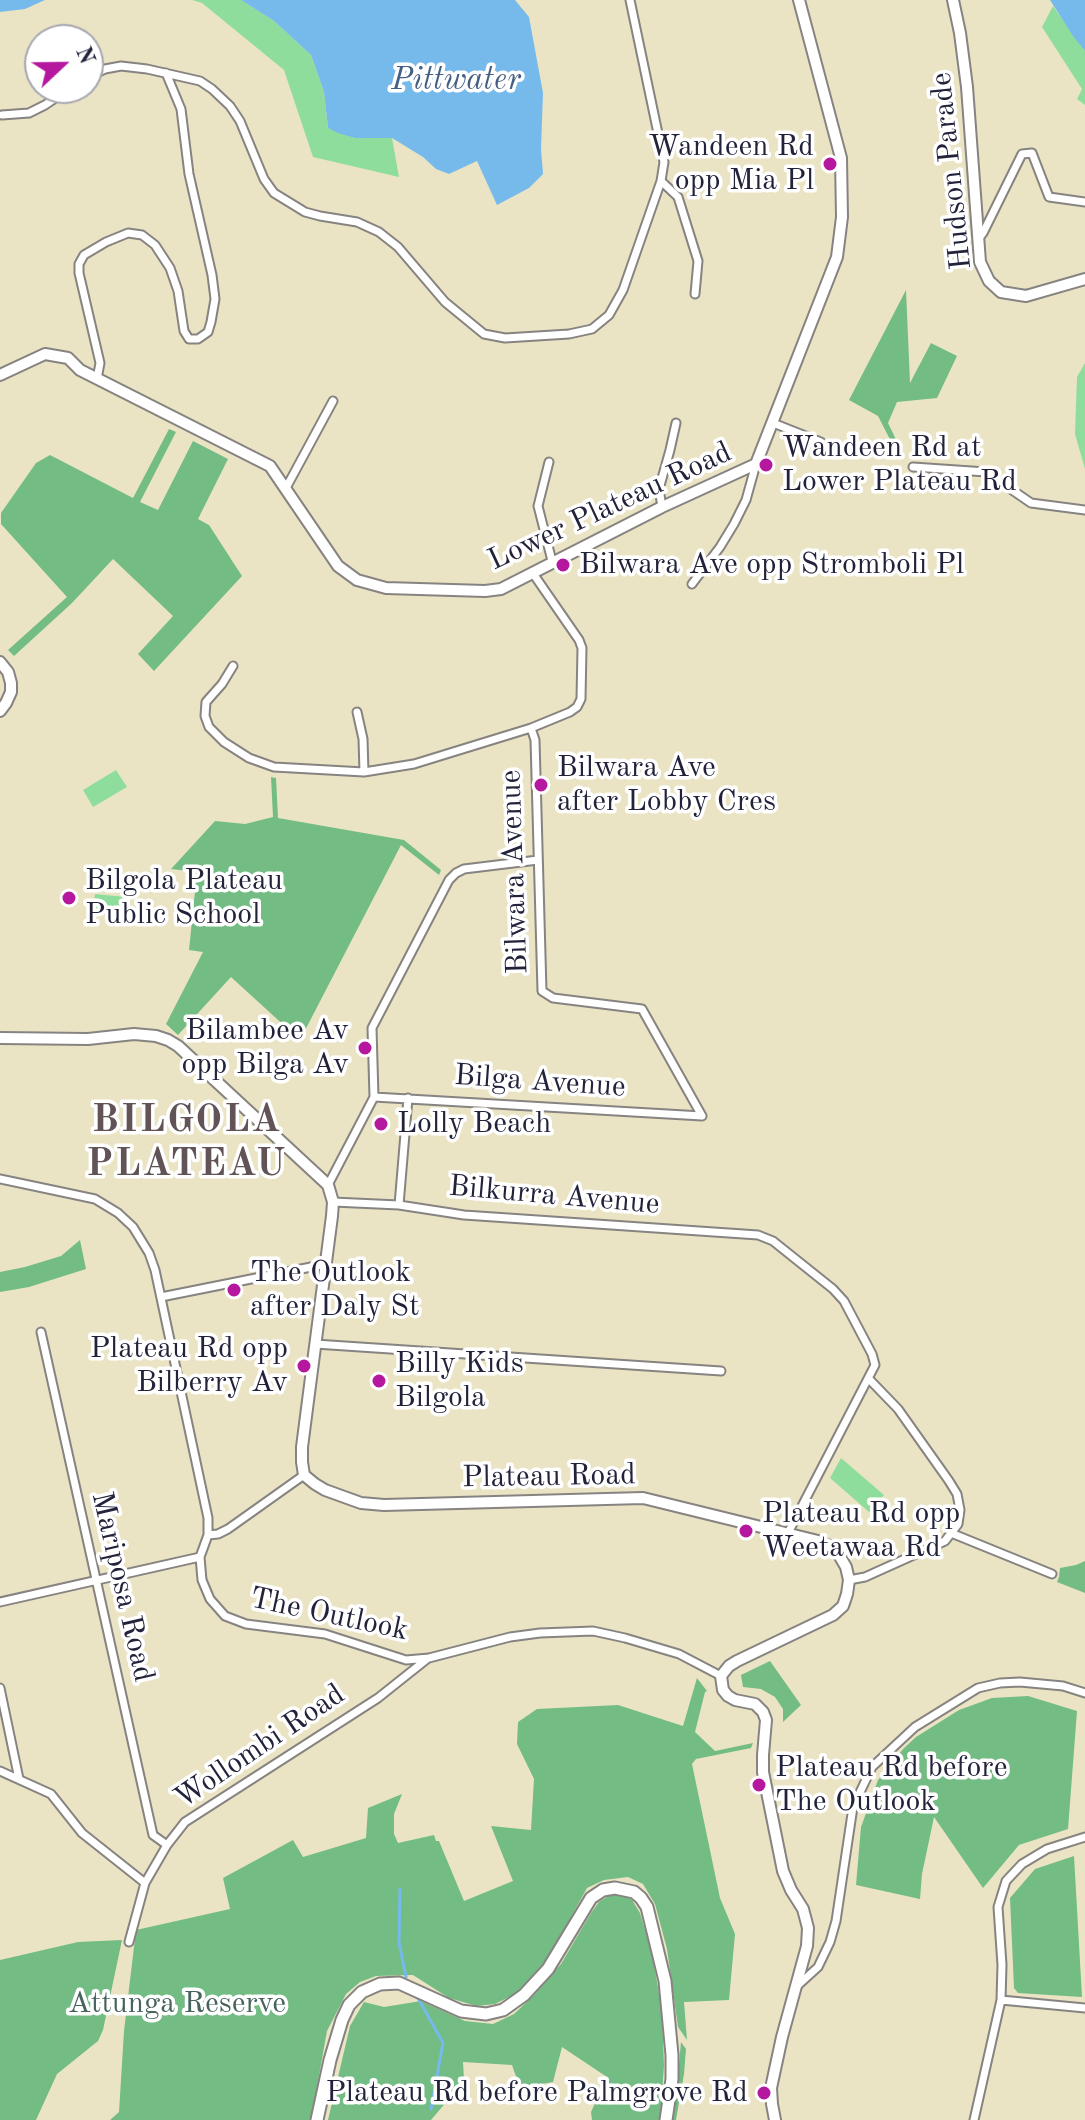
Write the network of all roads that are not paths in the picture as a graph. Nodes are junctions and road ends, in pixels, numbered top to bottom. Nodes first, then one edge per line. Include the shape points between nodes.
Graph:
1 (630, 0) edge
2 (799, 0) edge
3 (953, 0) edge
4 (104, 69) edge
5 (166, 73) junction
6 (46, 104) edge
7 (2, 115) edge
8 (661, 181) junction
9 (1085, 202) edge
10 (978, 239) junction
11 (1085, 279) edge
12 (695, 294) dead end
13 (0, 375) edge
14 (97, 379) junction
15 (333, 401) dead end
16 (676, 423) dead end
17 (773, 423) junction
18 (821, 442) dead end
19 (549, 462) dead end
20 (756, 464) junction
21 (913, 467) dead end
22 (286, 488) junction
23 (662, 507) junction
24 (1085, 510) edge
25 (552, 561) junction
26 (532, 572) junction
27 (692, 584) dead end
28 (0, 662) edge
29 (233, 666) dead end
30 (0, 711) edge
31 (357, 712) dead end
32 (531, 728) junction
33 (364, 772) junction
34 (538, 860) junction
35 (0, 1038) edge
36 (374, 1097) junction
37 (408, 1098) junction
38 (702, 1116) joint
39 (0, 1179) edge
40 (328, 1185) junction
41 (333, 1202) junction
42 (399, 1205) junction
43 (326, 1264) junction
44 (161, 1297) junction
45 (41, 1332) dead end
46 (315, 1344) junction
47 (721, 1371) dead end
48 (869, 1379) junction
49 (304, 1475) junction
50 (788, 1533) junction
51 (951, 1533) junction
52 (208, 1535) junction
53 (200, 1557) junction
54 (1052, 1574) dead end
55 (849, 1580) junction
56 (96, 1581) junction
57 (0, 1602) edge
58 (429, 1658) junction
59 (721, 1676) junction
60 (0, 1688) edge
61 (1085, 1693) edge
62 (0, 1771) edge
63 (19, 1779) junction
64 (1085, 1837) edge
65 (167, 1845) junction
66 (145, 1883) junction
67 (129, 1942) dead end
68 (796, 1987) junction
69 (1001, 2000) junction
70 (1085, 2008) edge
71 (317, 2120) edge
72 (666, 2120) edge
73 (775, 2120) edge
74 (974, 2120) edge

1 - 8 street via 664,162
2 - 17 street via 841,158 842,217 837,257
3 - 10 street, Hudson Parade via 967,87
4 - 5 street via 121,66
5 - 8 street via 200,81 230,106 274,193 305,212 379,232 445,302 484,334 569,334 592,329 609,315 623,290
5 - 14 street via 181,109 189,174 212,275 211,322 208,332 189,339 170,268 142,235 128,233 106,242 79,264 100,363
6 - 7 street via 29,113
8 - 12 street via 678,197 698,261
9 - 10 street via 1049,197 1032,153 1022,154
10 - 11 street, Hudson Parade via 980,262 1001,292 1026,296
13 - 14 street, Lower Plateau Road via 45,354 68,358
14 - 22 street, Lower Plateau Road via 270,466
15 - 22 street
16 - 23 street via 659,489
17 - 18 street
17 - 20 street
19 - 25 street via 538,506
20 - 23 street, Lower Plateau Road
20 - 27 street via 734,524
21 - 24 street via 986,472 1031,503
22 - 26 street, Lower Plateau Road via 338,566 357,580 386,588 485,591 501,589
23 - 25 street, Lower Plateau Road
25 - 26 street, Lower Plateau Road
26 - 32 street, Bilwara Avenue via 582,648 577,707
28 - 30 street via 11,683
29 - 33 street via 206,702 209,727 224,742 274,767
31 - 33 street
32 - 33 street via 414,764
32 - 34 street, Bilwara Avenue
34 - 36 street via 464,869 449,880 372,1028
34 - 38 street, Bilwara Avenue via 542,991 553,998 642,1009
35 - 40 street via 134,1034 168,1040
36 - 37 street, Bilga Avenue
36 - 40 street
37 - 38 street, Bilga Avenue
37 - 42 street
39 - 44 street via 95,1199 118,1213 149,1253
40 - 41 street
41 - 42 street, Bilkurra Avenue
41 - 43 street
42 - 48 street, Bilkurra Avenue via 464,1215 758,1235 844,1301 874,1361
43 - 44 street
43 - 46 street
44 - 52 street
45 - 56 street, Mariposa Road
46 - 47 street
46 - 49 street via 302,1447
48 - 50 street
48 - 51 street via 898,1409 957,1494 958,1524
49 - 50 street, Plateau Road via 325,1490 361,1503 643,1498
49 - 52 street via 228,1529
50 - 55 street, Plateau Road via 827,1545 839,1555
51 - 54 street
51 - 55 street via 931,1548
52 - 53 street
53 - 56 street
53 - 58 street, The Outlook via 210,1599 225,1616 246,1624 325,1634 406,1660
55 - 59 street via 843,1606 833,1615 737,1661
56 - 57 street
56 - 65 street, Mariposa Road via 153,1835
58 - 59 street, The Outlook via 510,1637 593,1631 679,1654
58 - 65 street, Wollombi Road via 378,1698 185,1822
59 - 68 street via 728,1696 755,1704 766,1720 763,1772 783,1871 808,1928
60 - 63 street
61 - 68 street via 1020,1682 978,1688 915,1727 872,1767 853,1807 830,1942 818,1967
62 - 63 street
63 - 66 street via 51,1794 82,1833
64 - 69 street via 1047,1849 1006,1881 998,1907
65 - 66 street, Wollombi Road
66 - 67 street, Wollombi Road
68 - 73 street via 771,2088
69 - 70 street
69 - 74 street
71 - 72 main road via 342,2020 362,1992 393,1982 461,2011 503,2010 548,1969 591,1898 615,1888 634,1892 647,1907 665,1981 672,2055

